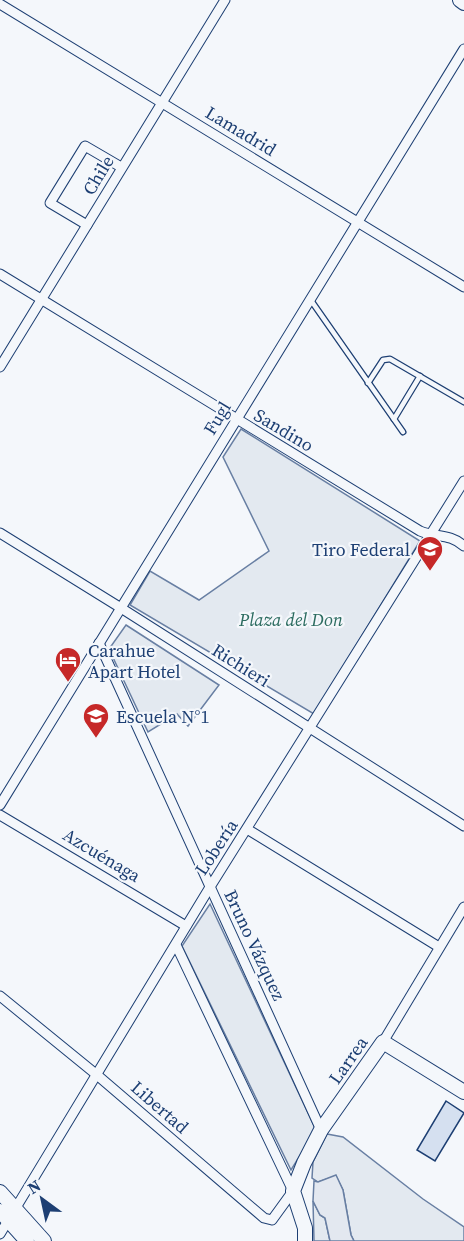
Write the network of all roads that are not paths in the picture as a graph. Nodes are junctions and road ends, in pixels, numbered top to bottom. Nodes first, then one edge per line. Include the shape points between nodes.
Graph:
1 (225, 0) edge
2 (460, 0) edge
3 (464, 3) edge
4 (0, 4) edge
5 (464, 49) edge
6 (162, 102) junction
7 (121, 168) junction
8 (358, 222) junction
9 (87, 225) junction
10 (0, 274) edge
11 (464, 287) edge
12 (310, 299) junction
13 (41, 300) junction
14 (0, 367) edge
15 (420, 376) junction
16 (368, 382) junction
17 (464, 402) edge
18 (394, 419) junction
19 (236, 420) junction
20 (403, 432) dead end
21 (464, 481) edge
22 (0, 533) edge
23 (431, 535) junction
24 (464, 546) edge
25 (121, 608) junction
26 (99, 643) junction
27 (310, 728) junction
28 (0, 805) edge
29 (0, 815) edge
30 (464, 826) edge
31 (247, 829) junction
32 (210, 887) junction
33 (464, 907) edge
34 (186, 926) junction
35 (176, 945) junction
36 (439, 947) junction
37 (0, 996) edge
38 (383, 1042) junction
39 (97, 1075) junction
40 (464, 1092) edge
41 (321, 1130) junction
42 (293, 1191) junction
43 (0, 1192) edge
44 (8, 1213) edge
45 (0, 1234) edge
46 (27, 1241) edge
47 (44, 1241) edge
48 (306, 1241) edge

1 - 6 street, Chile
2 - 3 main road
4 - 6 street, Lamadrid
5 - 8 street, Fugl
6 - 7 street, Chile
6 - 8 street, Lamadrid
7 - 9 street, Chile
7 - 9 street via 85,146 50,203
8 - 11 street, Lamadrid
8 - 12 street, Fugl
9 - 13 street, Chile
10 - 13 street, Sandino
12 - 16 lane
12 - 19 street, Fugl
13 - 14 street, Chile
13 - 19 street, Sandino
15 - 16 lane via 390,359 384,360
15 - 17 lane
15 - 18 lane
16 - 18 lane
18 - 20 lane
19 - 23 street, Sandino
19 - 25 street, Fugl
21 - 23 street, Lobería
22 - 25 street, Richieri
23 - 24 street, Sandino via 447,536
23 - 27 street, Lobería
25 - 26 street, Fugl
25 - 27 street, Richieri
26 - 28 street, Fugl
26 - 32 street, Bruno Vázquez
27 - 30 street, Richieri
27 - 31 street, Lobería
29 - 34 street, Azcuénaga
31 - 32 street, Lobería
31 - 36 street
32 - 34 street, Lobería
32 - 41 street, Bruno Vázquez
33 - 36 street, Larrea
34 - 35 street, Lobería
35 - 39 street, Lobería
35 - 42 street
36 - 38 street, Larrea
37 - 39 street, Libertad
38 - 40 main road
38 - 41 main road, Larrea
39 - 42 street, Libertad via 264,1218 272,1220
39 - 44 street, Lobería
41 - 42 main road, Larrea
42 - 48 main road
43 - 44 main road
44 - 45 street, Lobería
44 - 46 main road
44 - 47 main road

